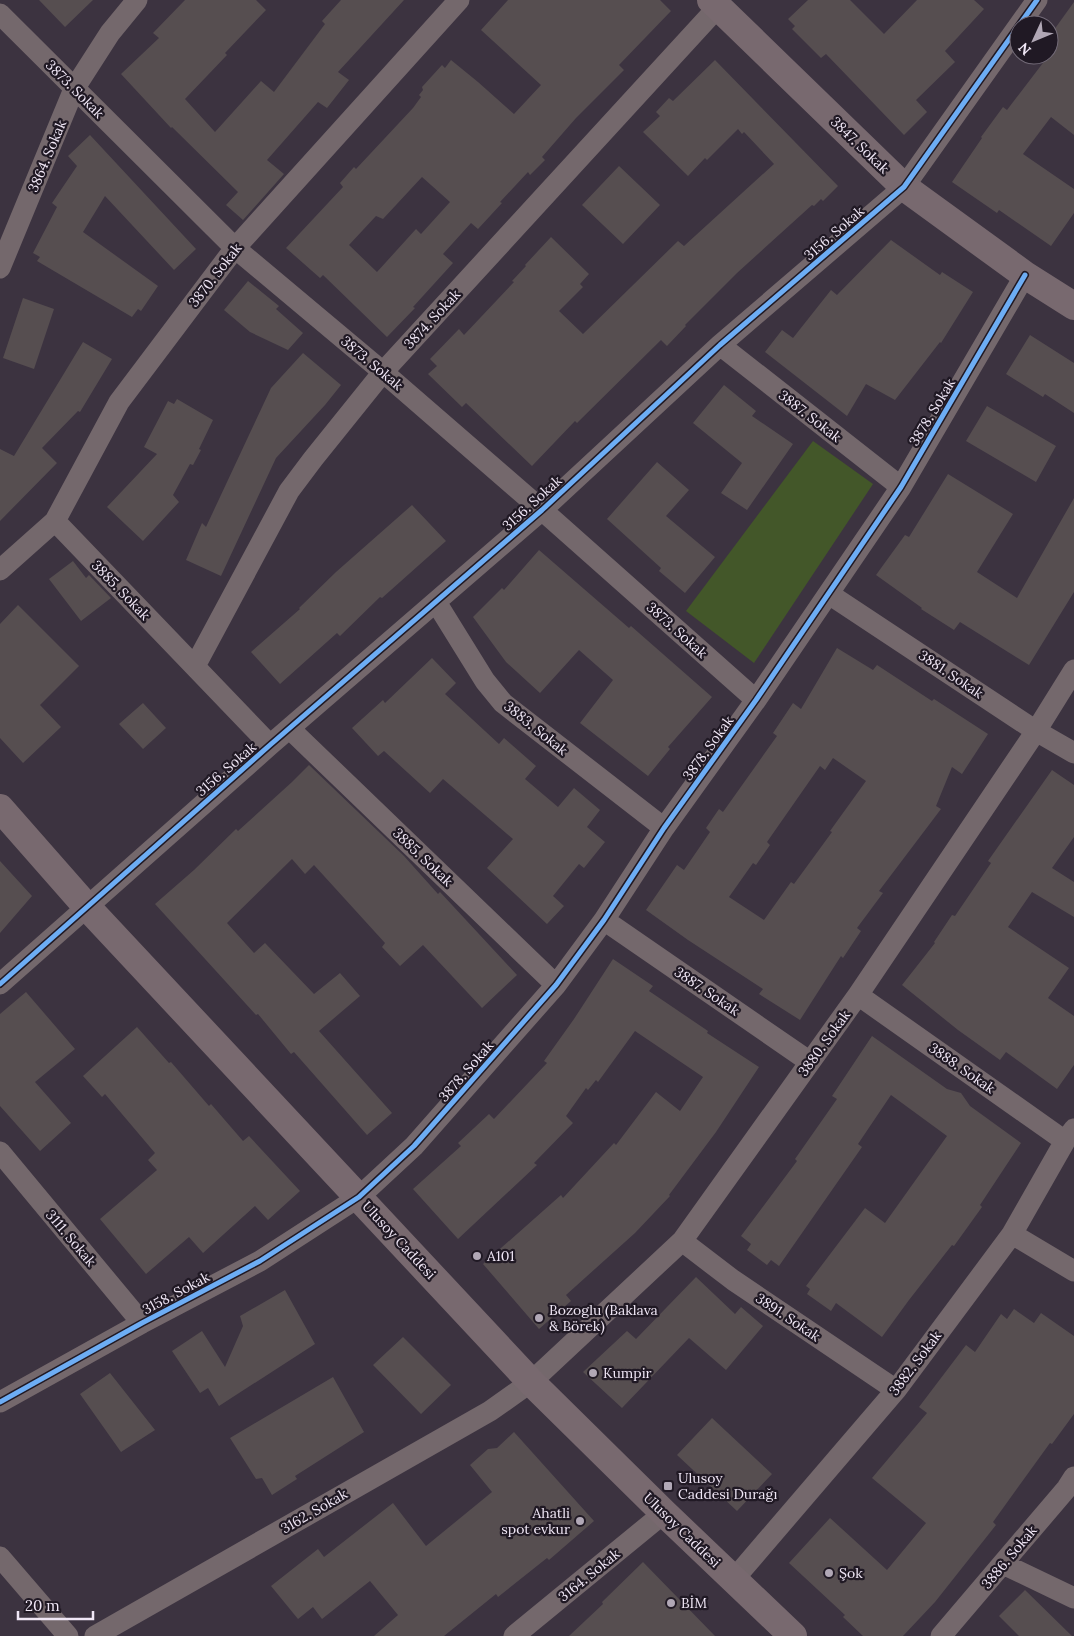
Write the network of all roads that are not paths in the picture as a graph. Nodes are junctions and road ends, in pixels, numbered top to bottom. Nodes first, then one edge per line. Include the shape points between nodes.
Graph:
1 (137, 0) edge
2 (1037, 0) edge
3 (449, 4) edge
4 (715, 4) edge
5 (0, 14) edge
6 (74, 89) junction
7 (904, 187) junction
8 (235, 248) junction
9 (0, 268) edge
10 (1025, 275) junction
11 (1074, 306) edge
12 (720, 345) junction
13 (383, 372) junction
14 (901, 487) junction
15 (542, 510) junction
16 (55, 521) junction
17 (0, 570) edge
18 (829, 594) junction
19 (436, 602) junction
20 (195, 666) junction
21 (1074, 670) edge
22 (756, 700) junction
23 (290, 729) junction
24 (1036, 731) junction
25 (270, 745) junction
26 (1074, 753) edge
27 (0, 808) edge
28 (664, 828) junction
29 (87, 908) junction
30 (604, 920) junction
31 (0, 984) edge
32 (556, 985) junction
33 (858, 995) junction
34 (810, 1062) junction
35 (1070, 1135) edge
36 (0, 1152) edge
37 (359, 1197) junction
38 (1012, 1234) junction
39 (682, 1241) junction
40 (1074, 1270) edge
41 (142, 1323) junction
42 (531, 1382) junction
43 (896, 1390) junction
44 (0, 1402) edge
45 (1074, 1477) edge
46 (664, 1514) junction
47 (0, 1557) edge
48 (1003, 1564) junction
49 (734, 1580) junction
50 (1074, 1598) edge
51 (68, 1636) edge
52 (95, 1636) edge
53 (514, 1636) edge
54 (793, 1636) edge
55 (941, 1636) edge

1 - 6 street, 3864. Sokak via 110,33
2 - 7 street, 3156. Sokak
3 - 8 street, 3870. Sokak
4 - 7 street, 3847. Sokak
4 - 13 street, 3874. Sokak
5 - 6 street, 3873. Sokak
6 - 8 street, 3873. Sokak
6 - 9 street, 3864. Sokak
7 - 10 street, 3847. Sokak
7 - 12 street, 3156. Sokak
8 - 13 street, 3873. Sokak
8 - 16 street, 3870. Sokak via 119,402
10 - 11 street, 3847. Sokak
10 - 14 street, 3878. Sokak
12 - 14 street, 3887. Sokak
12 - 15 street, 3156. Sokak
13 - 15 street, 3873. Sokak
13 - 20 street, 3874. Sokak via 289,491
14 - 18 street, 3878. Sokak
15 - 19 street, 3156. Sokak
15 - 22 street, 3873. Sokak
16 - 17 street, 3870. Sokak
16 - 20 street, 3885. Sokak
18 - 22 street, 3878. Sokak
18 - 24 street, 3881. Sokak
19 - 23 street, 3156. Sokak
19 - 28 street, 3883. Sokak via 502,703
20 - 25 street, 3885. Sokak
21 - 24 street, 3880. Sokak
22 - 28 street, 3878. Sokak
23 - 25 street, 3156. Sokak
23 - 32 street, 3885. Sokak
24 - 26 street, 3881. Sokak
24 - 33 street, 3880. Sokak
25 - 29 street, 3156. Sokak
27 - 29 street, Ulusoy Caddesi
28 - 30 street, 3878. Sokak
29 - 31 street, 3156. Sokak
29 - 37 street, Ulusoy Caddesi
30 - 32 street, 3878. Sokak
30 - 34 street, 3887. Sokak
32 - 37 street, 3878. Sokak via 414,1146
33 - 34 street, 3880. Sokak
33 - 35 street, 3888. Sokak
34 - 39 street, 3880. Sokak
35 - 38 street, 3882. Sokak
36 - 41 street, 3111. Sokak
37 - 41 street, 3158. Sokak via 260,1262
37 - 42 street, Ulusoy Caddesi
38 - 40 street
38 - 43 street, 3882. Sokak
39 - 42 street, 3880. Sokak
39 - 43 street, 3891. Sokak via 733,1280
41 - 44 street, 3158. Sokak
42 - 46 street, Ulusoy Caddesi
42 - 52 street, 3162. Sokak via 490,1411
43 - 49 street, 3882. Sokak
45 - 48 street, 3886. Sokak
46 - 49 street, Ulusoy Caddesi
46 - 53 street, 3164. Sokak
47 - 51 street
48 - 50 street
48 - 55 street, 3886. Sokak
49 - 54 street, Ulusoy Caddesi

